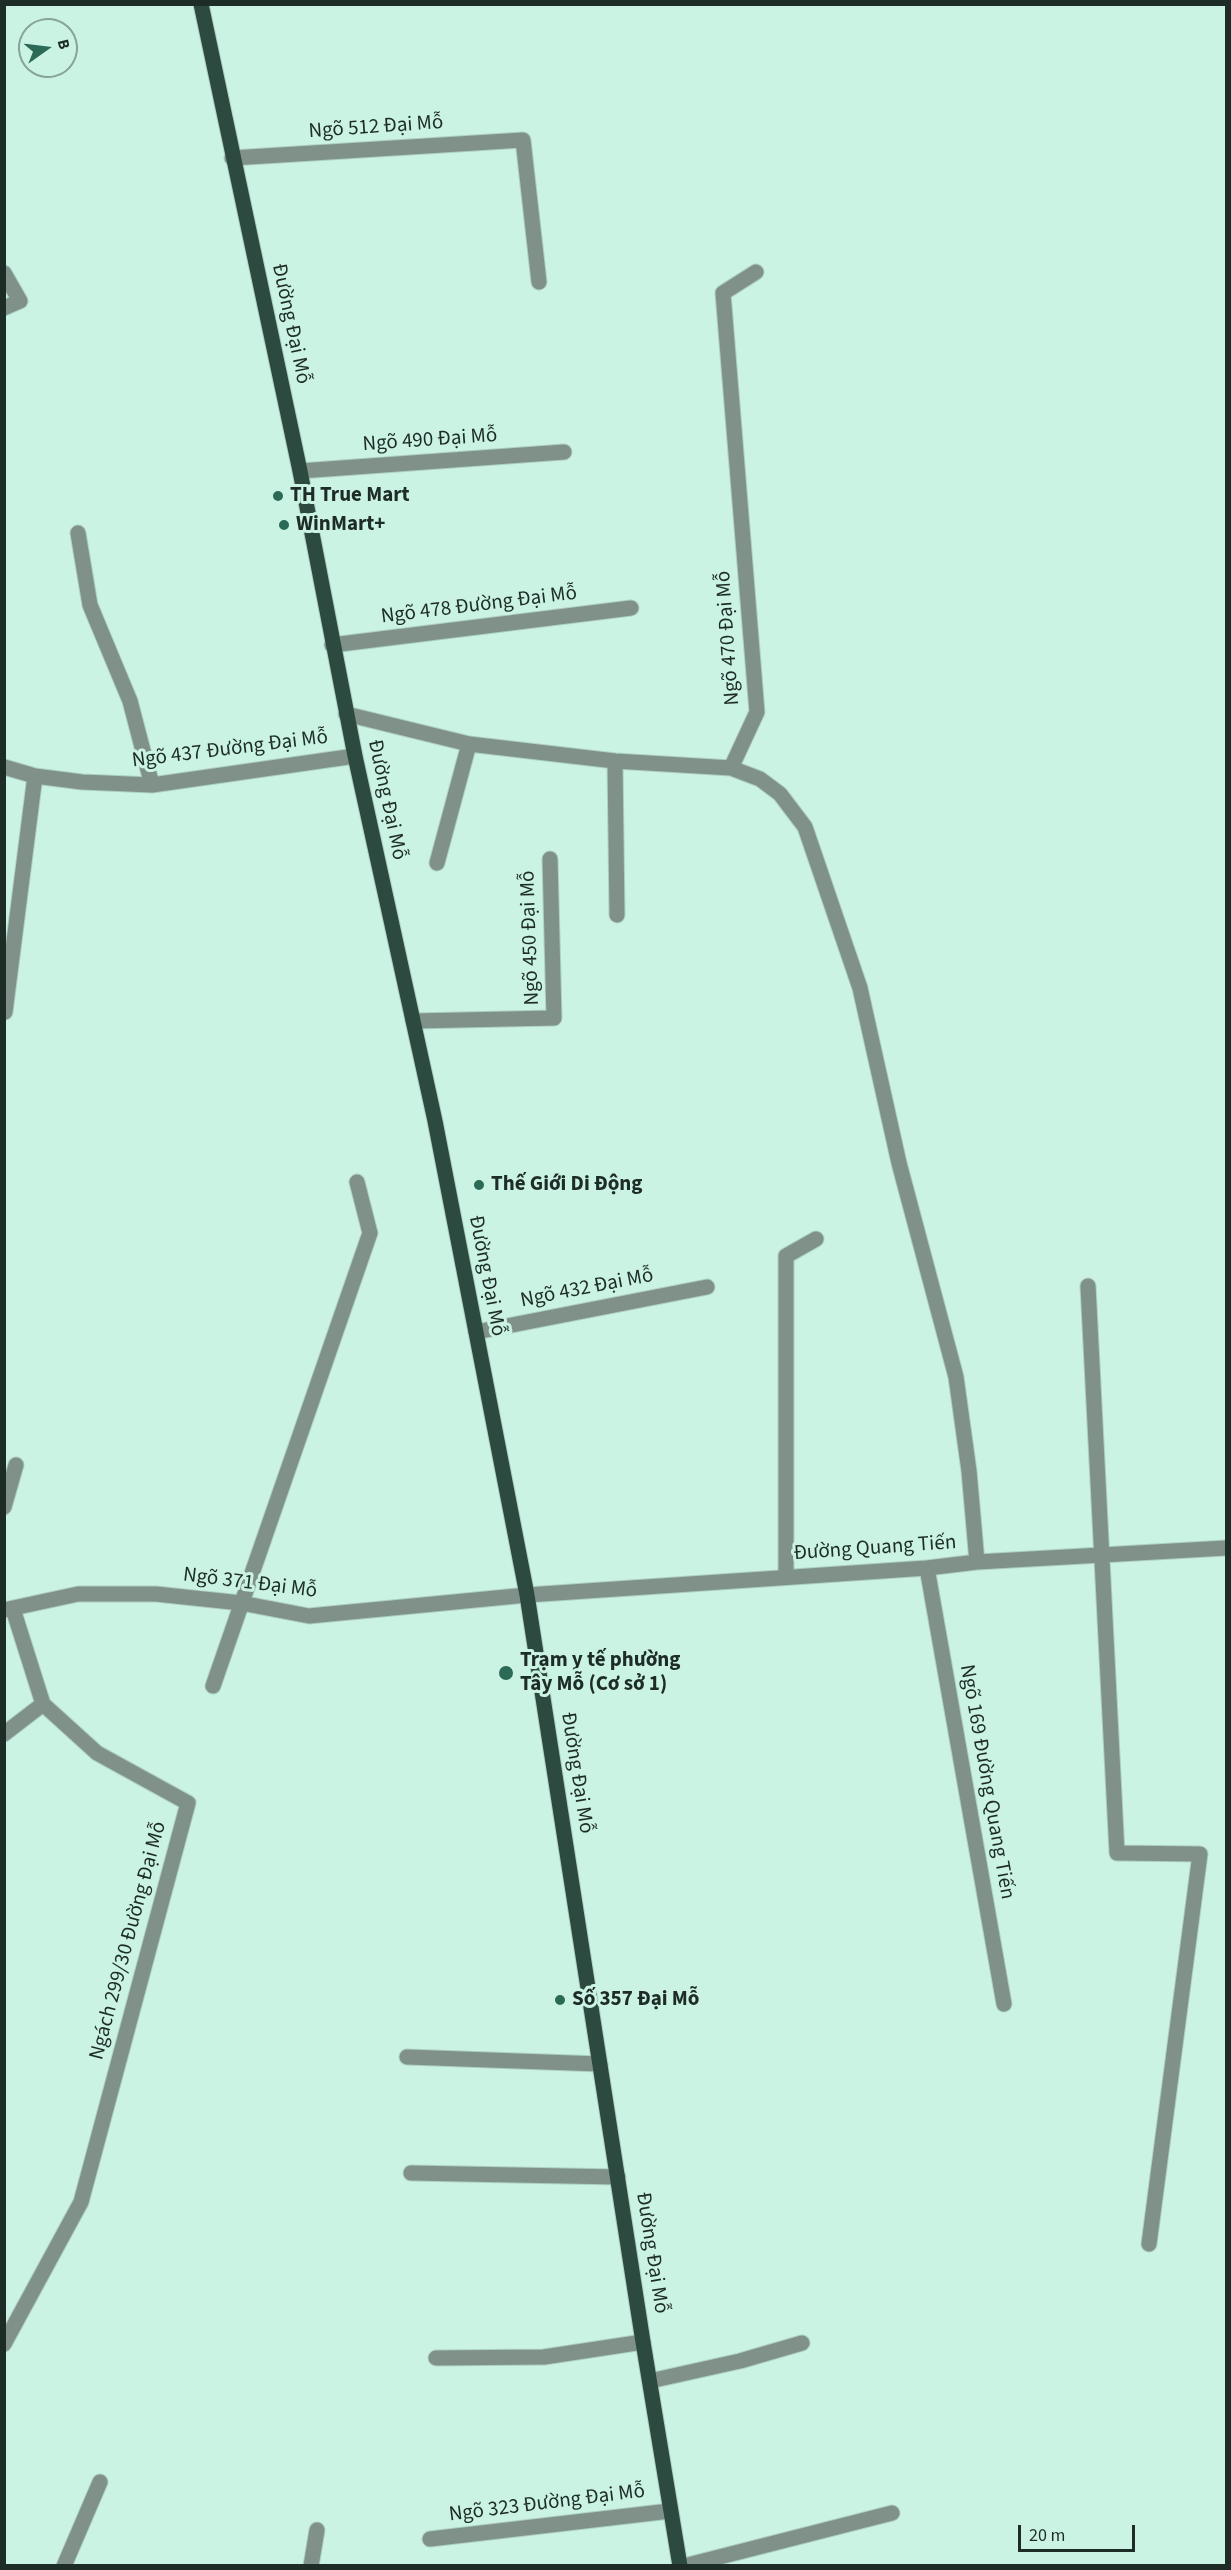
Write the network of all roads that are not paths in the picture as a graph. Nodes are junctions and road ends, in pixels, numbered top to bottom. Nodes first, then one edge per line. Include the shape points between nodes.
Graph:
1 (201, 4) edge
2 (232, 158) junction
3 (756, 272) dead end
4 (4, 273) edge
5 (539, 282) dead end
6 (4, 308) edge
7 (564, 452) dead end
8 (300, 471) junction
9 (78, 533) dead end
10 (631, 608) dead end
11 (332, 645) junction
12 (346, 714) junction
13 (469, 744) junction
14 (355, 756) junction
15 (615, 761) junction
16 (4, 767) edge
17 (731, 768) junction
18 (35, 776) junction
19 (152, 785) junction
20 (550, 859) dead end
21 (437, 863) dead end
22 (617, 915) dead end
23 (5, 1012) edge
24 (413, 1021) junction
25 (357, 1182) dead end
26 (816, 1239) dead end
27 (1088, 1286) dead end
28 (707, 1287) dead end
29 (476, 1332) junction
30 (16, 1465) dead end
31 (4, 1507) edge
32 (1227, 1548) edge
33 (1104, 1556) junction
34 (977, 1562) junction
35 (927, 1568) junction
36 (786, 1577) junction
37 (527, 1595) junction
38 (241, 1603) junction
39 (9, 1609) edge
40 (213, 1686) dead end
41 (42, 1704) junction
42 (4, 1734) edge
43 (1004, 2004) dead end
44 (406, 2057) dead end
45 (600, 2064) junction
46 (411, 2173) dead end
47 (618, 2177) junction
48 (1149, 2244) dead end
49 (643, 2342) junction
50 (802, 2343) dead end
51 (4, 2344) edge
52 (436, 2358) dead end
53 (650, 2382) junction
54 (100, 2482) dead end
55 (670, 2511) junction
56 (892, 2513) dead end
57 (317, 2530) dead end
58 (430, 2539) dead end
59 (64, 2565) edge
60 (311, 2565) edge
61 (682, 2565) edge

1 - 2 main road, Đường Đại Mỗ
2 - 5 street, Ngõ 512 Đại Mỗ via 523,140
2 - 8 main road, Đường Đại Mỗ
3 - 17 street, Ngõ 470 Đại Mỗ via 723,293 757,712
4 - 6 street via 20,301
7 - 8 street, Ngõ 490 Đại Mỗ
8 - 11 main road, Đường Đại Mỗ
9 - 19 street via 90,605 130,701
10 - 11 street, Ngõ 478 Đường Đại Mỗ
11 - 12 main road, Đường Đại Mỗ
12 - 13 street
12 - 14 main road, Đường Đại Mỗ
13 - 15 street
13 - 21 street
14 - 19 street, Ngõ 437 Đường Đại Mỗ
14 - 24 main road, Đường Đại Mỗ
15 - 17 street
15 - 22 street
16 - 18 street, Ngõ 437 Đường Đại Mỗ
17 - 34 street via 760,779 780,794 805,827 860,988 899,1163 956,1377
18 - 19 street, Ngõ 437 Đường Đại Mỗ
18 - 23 street
20 - 24 street, Ngõ 450 Đại Mỗ via 554,1018
24 - 29 main road, Đường Đại Mỗ
25 - 38 street via 370,1233
26 - 36 street via 786,1256
27 - 33 street
28 - 29 street, Ngõ 432 Đại Mỗ
29 - 37 main road, Đường Đại Mỗ
30 - 31 street
32 - 33 street, Đường Quang Tiến
33 - 34 street, Đường Quang Tiến
33 - 48 street via 1118,1853 1200,1854
34 - 35 street, Đường Quang Tiến
35 - 36 street, Đường Quang Tiến
35 - 43 street, Ngõ 169 Đường Quang Tiến
36 - 37 street, Đường Quang Tiến
37 - 38 street, Ngõ 371 Đại Mỗ via 309,1616
37 - 45 main road, Đường Đại Mỗ
38 - 39 street, Ngõ 371 Đại Mỗ via 156,1594 78,1594
38 - 40 street
39 - 41 street
41 - 42 street
41 - 51 street, Ngách 299/30 Đường Đại Mỗ via 97,1753 188,1803 81,2202
44 - 45 street
45 - 47 main road, Đường Đại Mỗ
46 - 47 street
47 - 49 main road, Đường Đại Mỗ
49 - 52 street via 544,2357
49 - 53 main road, Đường Đại Mỗ
50 - 53 street
53 - 55 main road, Đường Đại Mỗ
54 - 59 street
55 - 58 street, Ngõ 323 Đường Đại Mỗ
55 - 61 main road, Đường Đại Mỗ
56 - 61 street
57 - 60 street

